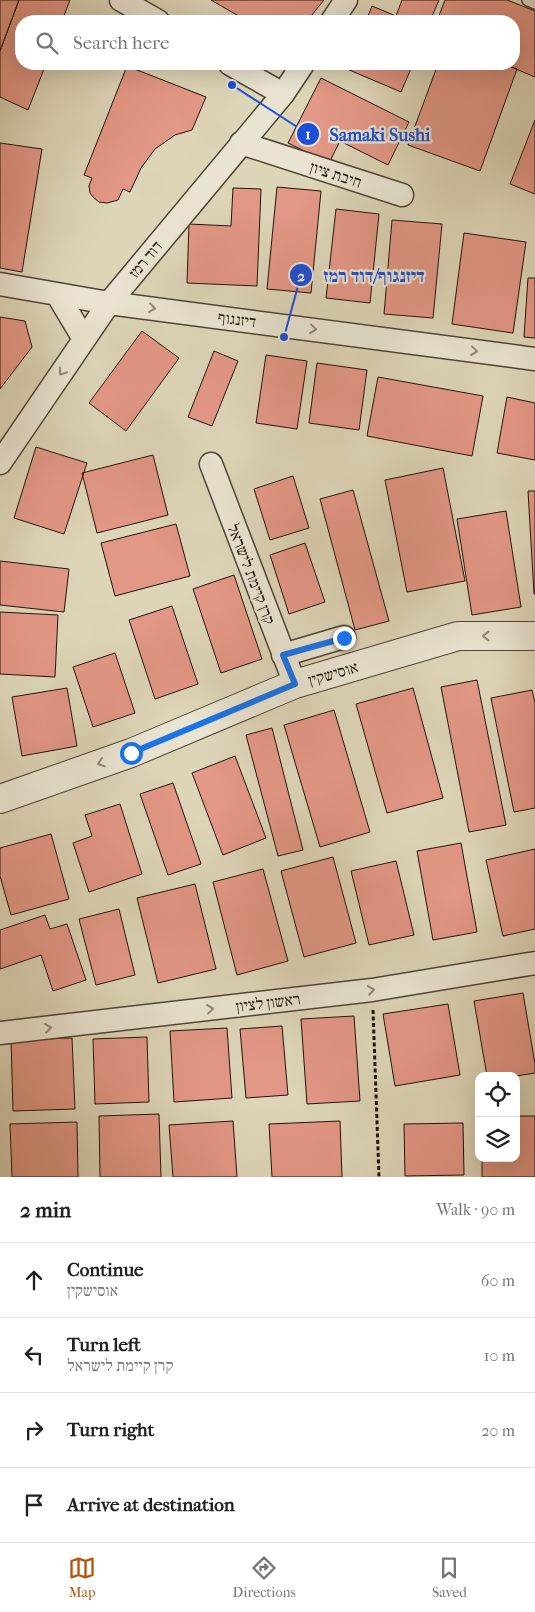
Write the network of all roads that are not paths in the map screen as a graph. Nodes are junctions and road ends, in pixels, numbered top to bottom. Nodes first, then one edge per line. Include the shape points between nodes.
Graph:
1 (121, 0) edge
2 (346, 0) edge
3 (528, 0) edge
4 (535, 2) edge
5 (147, 15) edge
6 (336, 15) edge
7 (241, 70) edge
8 (299, 70) edge
9 (283, 94) junction
10 (241, 143) junction
11 (402, 195) dead end
12 (0, 284) edge
13 (57, 294) junction
14 (109, 302) junction
15 (84, 339) junction
16 (535, 358) edge
17 (0, 463) edge
18 (210, 464) dead end
19 (535, 636) edge
20 (344, 638) dead end
21 (283, 655) junction
22 (295, 684) junction
23 (0, 799) edge
24 (535, 963) edge
25 (0, 1033) edge

1 - 5 street
2 - 6 street
3 - 4 lane
7 - 9 street
8 - 9 street, דוד רמז
9 - 10 street, דוד רמז
10 - 11 street, חיבת ציון
10 - 14 street, דוד רמז
12 - 13 street, דיזנגוף
13 - 14 street, דיזנגוף
13 - 15 street
14 - 15 street, דוד רמז
14 -> 16 street, דיזנגוף
15 -> 17 street, דוד רמז
18 - 21 street, קרן קיימת לישראל
19 -> 22 street, אוסישקין via 458,636
20 - 21 street
21 - 22 street, קרן קיימת לישראל
22 -> 23 street, אוסישקין via 131,753
25 -> 24 street, ראשון לציון via 372,990

